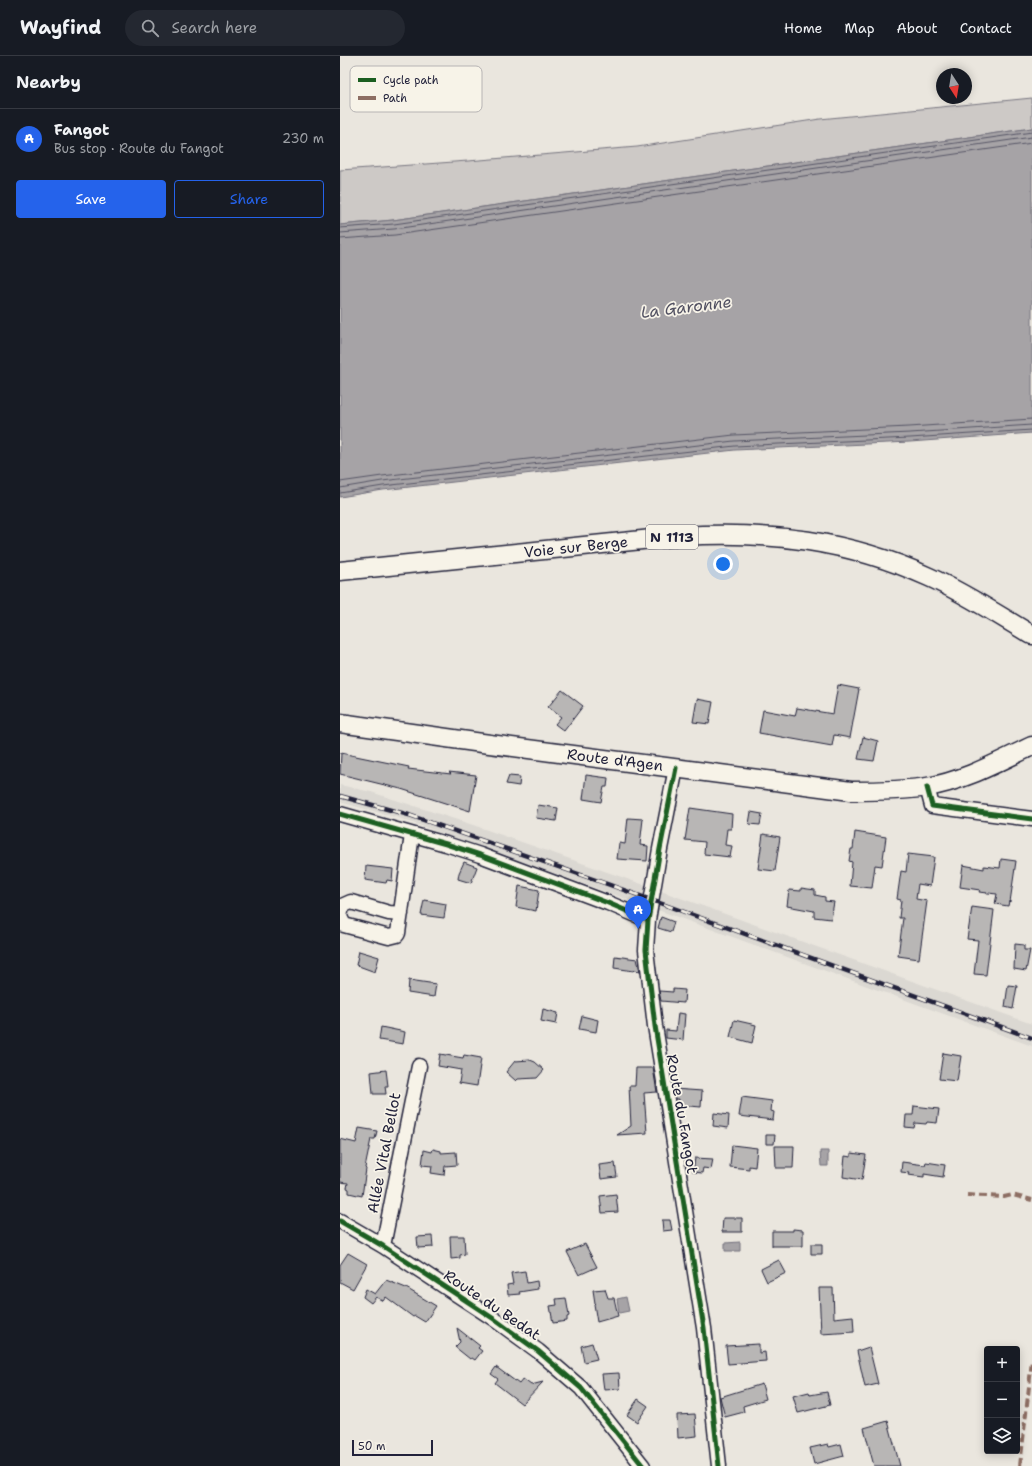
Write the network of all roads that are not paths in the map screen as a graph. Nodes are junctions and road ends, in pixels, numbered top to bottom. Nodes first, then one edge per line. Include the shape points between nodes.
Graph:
1 (340, 572) edge
2 (990, 611) junction
3 (1032, 635) edge
4 (1032, 645) edge
5 (340, 723) edge
6 (1032, 746) edge
7 (1032, 758) edge
8 (676, 768) junction
9 (983, 770) junction
10 (927, 787) junction
11 (340, 814) edge
12 (1032, 819) edge
13 (412, 835) junction
14 (401, 914) dead end
15 (648, 920) junction
16 (418, 1066) dead end
17 (340, 1221) edge
18 (383, 1246) junction
19 (643, 1466) edge
20 (719, 1466) edge

1 - 2 main road, Voie sur Berge / N 1113 via 681,536 752,535 806,540 884,559 950,587
2 - 3 main road, N 1113
2 - 4 main road, N 1113
5 - 8 main road, Route d'Agen
6 - 9 main road, Route d'Agen
7 - 9 main road, Route d'Agen
8 - 10 main road, Route d'Agen via 851,791
8 - 15 street, Route du Fangot
9 - 10 main road, Route d'Agen
10 - 12 street via 932,806
11 - 13 street
13 - 14 street
13 - 15 street via 480,855
15 - 20 street, Route du Fangot via 646,950 655,1026 704,1328
16 - 18 street, Allée Vital Bellot
17 - 18 street, Route du Bedat
18 - 19 street, Route du Bedat via 494,1319 581,1388

